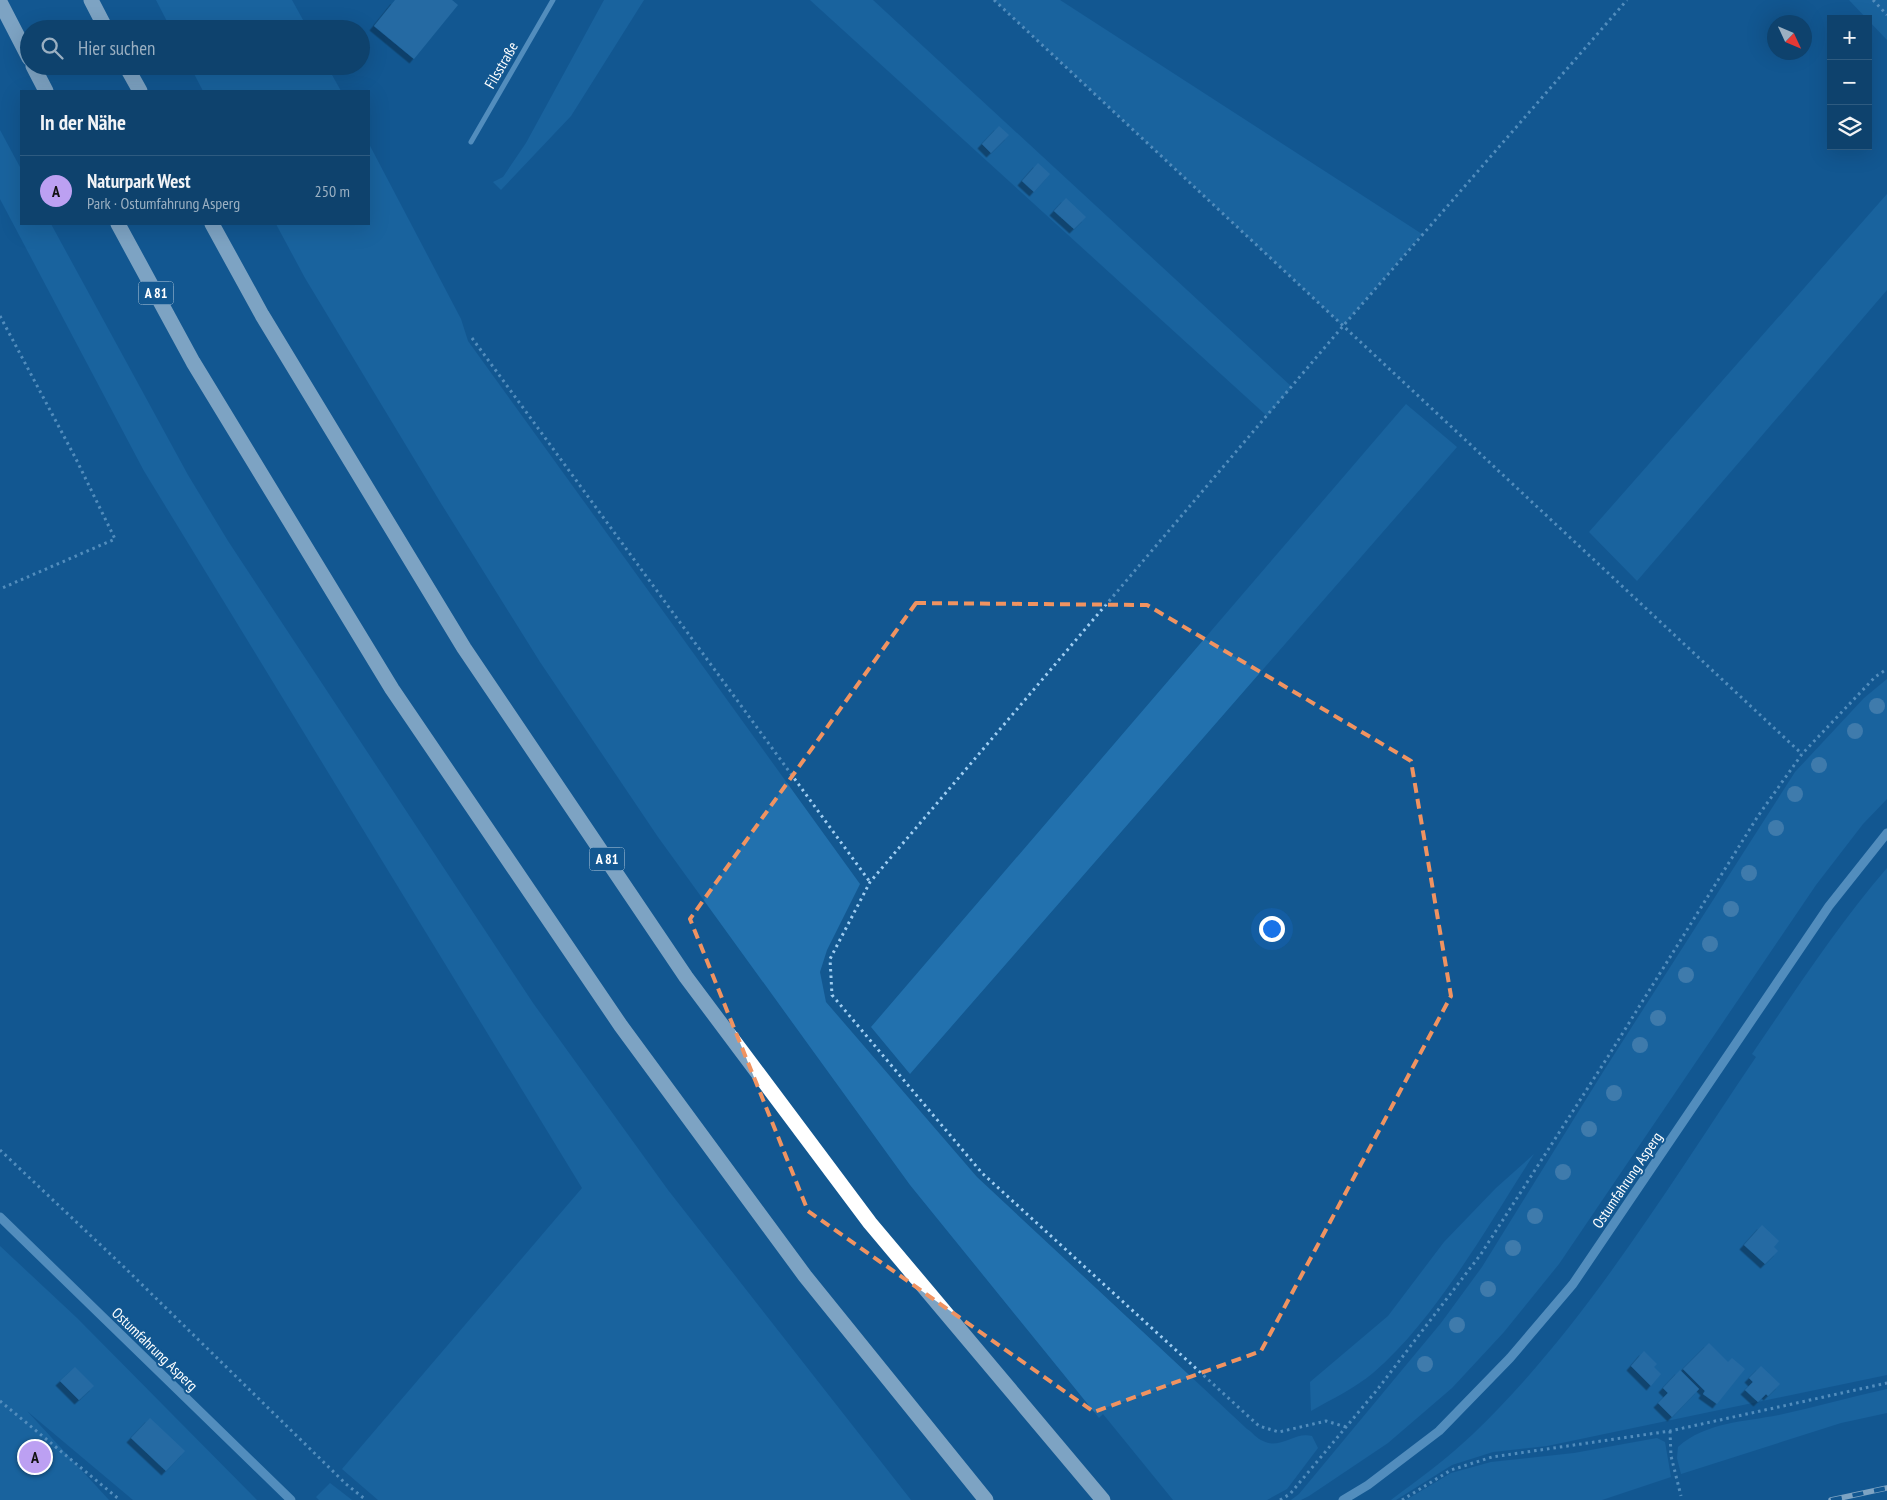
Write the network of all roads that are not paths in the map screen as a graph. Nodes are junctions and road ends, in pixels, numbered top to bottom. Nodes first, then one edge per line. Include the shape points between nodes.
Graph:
1 (91, 0) edge
2 (553, 0) edge
3 (0, 2) edge
4 (101, 20) edge
5 (20, 41) edge
6 (38, 75) edge
7 (131, 75) edge
8 (45, 90) edge
9 (139, 90) edge
10 (471, 142) dead end
11 (119, 225) edge
12 (213, 225) edge
13 (1887, 833) edge
14 (0, 1217) edge
15 (291, 1500) edge
16 (986, 1500) edge
17 (1103, 1500) edge
18 (1344, 1500) edge

1 - 4 highway
2 - 10 street, Filsstraße
3 - 5 highway
6 - 8 highway
7 - 9 highway
11 - 16 highway, A 81 via 193,362 392,689 615,1018 805,1276
12 - 17 highway, A 81 via 262,315 464,648 686,977 870,1223
13 - 18 street, Ostumfahrung Asperg via 1829,906 1572,1284 1510,1358 1439,1431
14 - 15 street, Ostumfahrung Asperg

